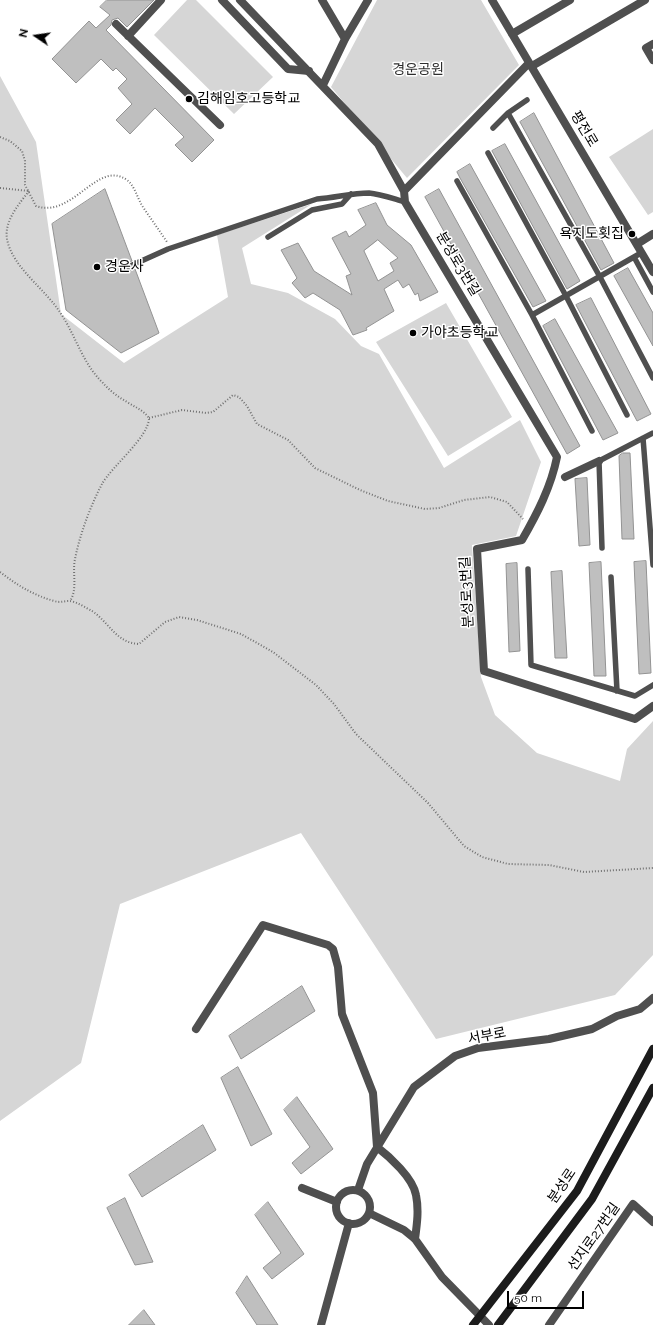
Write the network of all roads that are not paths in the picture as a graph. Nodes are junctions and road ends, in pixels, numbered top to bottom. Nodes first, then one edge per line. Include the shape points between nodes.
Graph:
1 (161, 0) edge
2 (222, 0) edge
3 (240, 0) edge
4 (322, 0) edge
5 (368, 0) edge
6 (492, 0) edge
7 (645, 0) edge
8 (567, 1) edge
9 (116, 24) dead end
10 (512, 34) junction
11 (128, 36) junction
12 (345, 39) junction
13 (653, 44) edge
14 (653, 60) edge
15 (531, 65) junction
16 (309, 71) junction
17 (323, 85) junction
18 (527, 100) dead end
19 (508, 113) junction
20 (220, 125) dead end
21 (493, 128) dead end
22 (488, 153) dead end
23 (457, 180) dead end
24 (404, 191) junction
25 (352, 194) junction
26 (405, 202) junction
27 (653, 234) edge
28 (268, 237) dead end
29 (637, 244) junction
30 (637, 255) junction
31 (128, 267) dead end
32 (653, 272) edge
33 (600, 277) junction
34 (653, 292) edge
35 (566, 296) junction
36 (532, 315) junction
37 (653, 378) edge
38 (627, 414) dead end
39 (592, 431) dead end
40 (653, 433) edge
41 (643, 438) junction
42 (599, 461) junction
43 (565, 478) dead end
44 (602, 548) dead end
45 (653, 565) edge
46 (528, 569) dead end
47 (611, 577) dead end
48 (653, 685) edge
49 (617, 691) junction
50 (653, 706) edge
51 (653, 998) edge
52 (196, 1029) dead end
53 (653, 1049) edge
54 (653, 1088) edge
55 (377, 1147) junction
56 (302, 1188) dead end
57 (358, 1190) junction
58 (337, 1202) junction
59 (369, 1213) junction
60 (653, 1222) edge
61 (349, 1223) junction
62 (415, 1239) junction
63 (480, 1316) junction
64 (321, 1325) edge
65 (472, 1325) edge
66 (489, 1325) edge
67 (498, 1325) edge
68 (549, 1325) edge

1 - 11 street
2 - 16 street via 288,69
3 - 16 street, 분성로3번길
4 - 12 street
5 - 12 street
6 - 10 street, 평전로
7 - 15 street
8 - 10 street
9 - 11 street
10 - 15 street, 평전로
11 - 20 street
12 - 17 street
13 - 14 street via 646,48
15 - 24 street
15 - 29 street, 평전로
16 - 17 street, 분성로3번길
17 - 24 street, 분성로3번길 via 378,144
18 - 19 lane
19 - 21 lane
19 - 33 lane
22 - 35 lane
23 - 36 lane
24 - 26 street, 분성로3번길
25 - 26 lane via 371,193
25 - 28 lane via 342,204 312,210
25 - 31 lane via 299,204 170,248
26 - 50 street, 분성로3번길 via 557,457 554,473 540,508 522,540 477,549 484,671 635,719
27 - 29 street
29 - 30 street, 평전로
30 - 32 street, 평전로
30 - 33 lane
30 - 34 lane
33 - 35 lane
33 - 37 lane
35 - 36 lane
35 - 38 lane
36 - 39 lane
40 - 41 lane
41 - 42 lane
41 - 45 lane
42 - 43 street
42 - 44 lane
46 - 49 lane via 530,665
47 - 49 lane
48 - 49 lane via 635,696
51 - 55 street, 서부로 via 640,1009 617,1016 592,1029 549,1039 478,1048 455,1056 414,1087
52 - 55 street via 263,925 328,945 333,949 338,967 342,1014 373,1093
53 - 63 main road, 분성로 via 577,1191
54 - 67 main road via 592,1199
55 - 57 street, 서부로 via 367,1164
55 - 62 street via 399,1167 416,1193 418,1213
56 - 58 street
57 - 58 street via 347,1190
57 - 59 street via 367,1196 371,1208
58 - 61 street via 338,1214
59 - 61 street via 362,1222
59 - 62 street via 404,1230
60 - 68 street, 선지로27번길 via 633,1204
61 - 64 street
62 - 63 street via 442,1277
63 - 65 main road, 분성로
63 - 66 street

